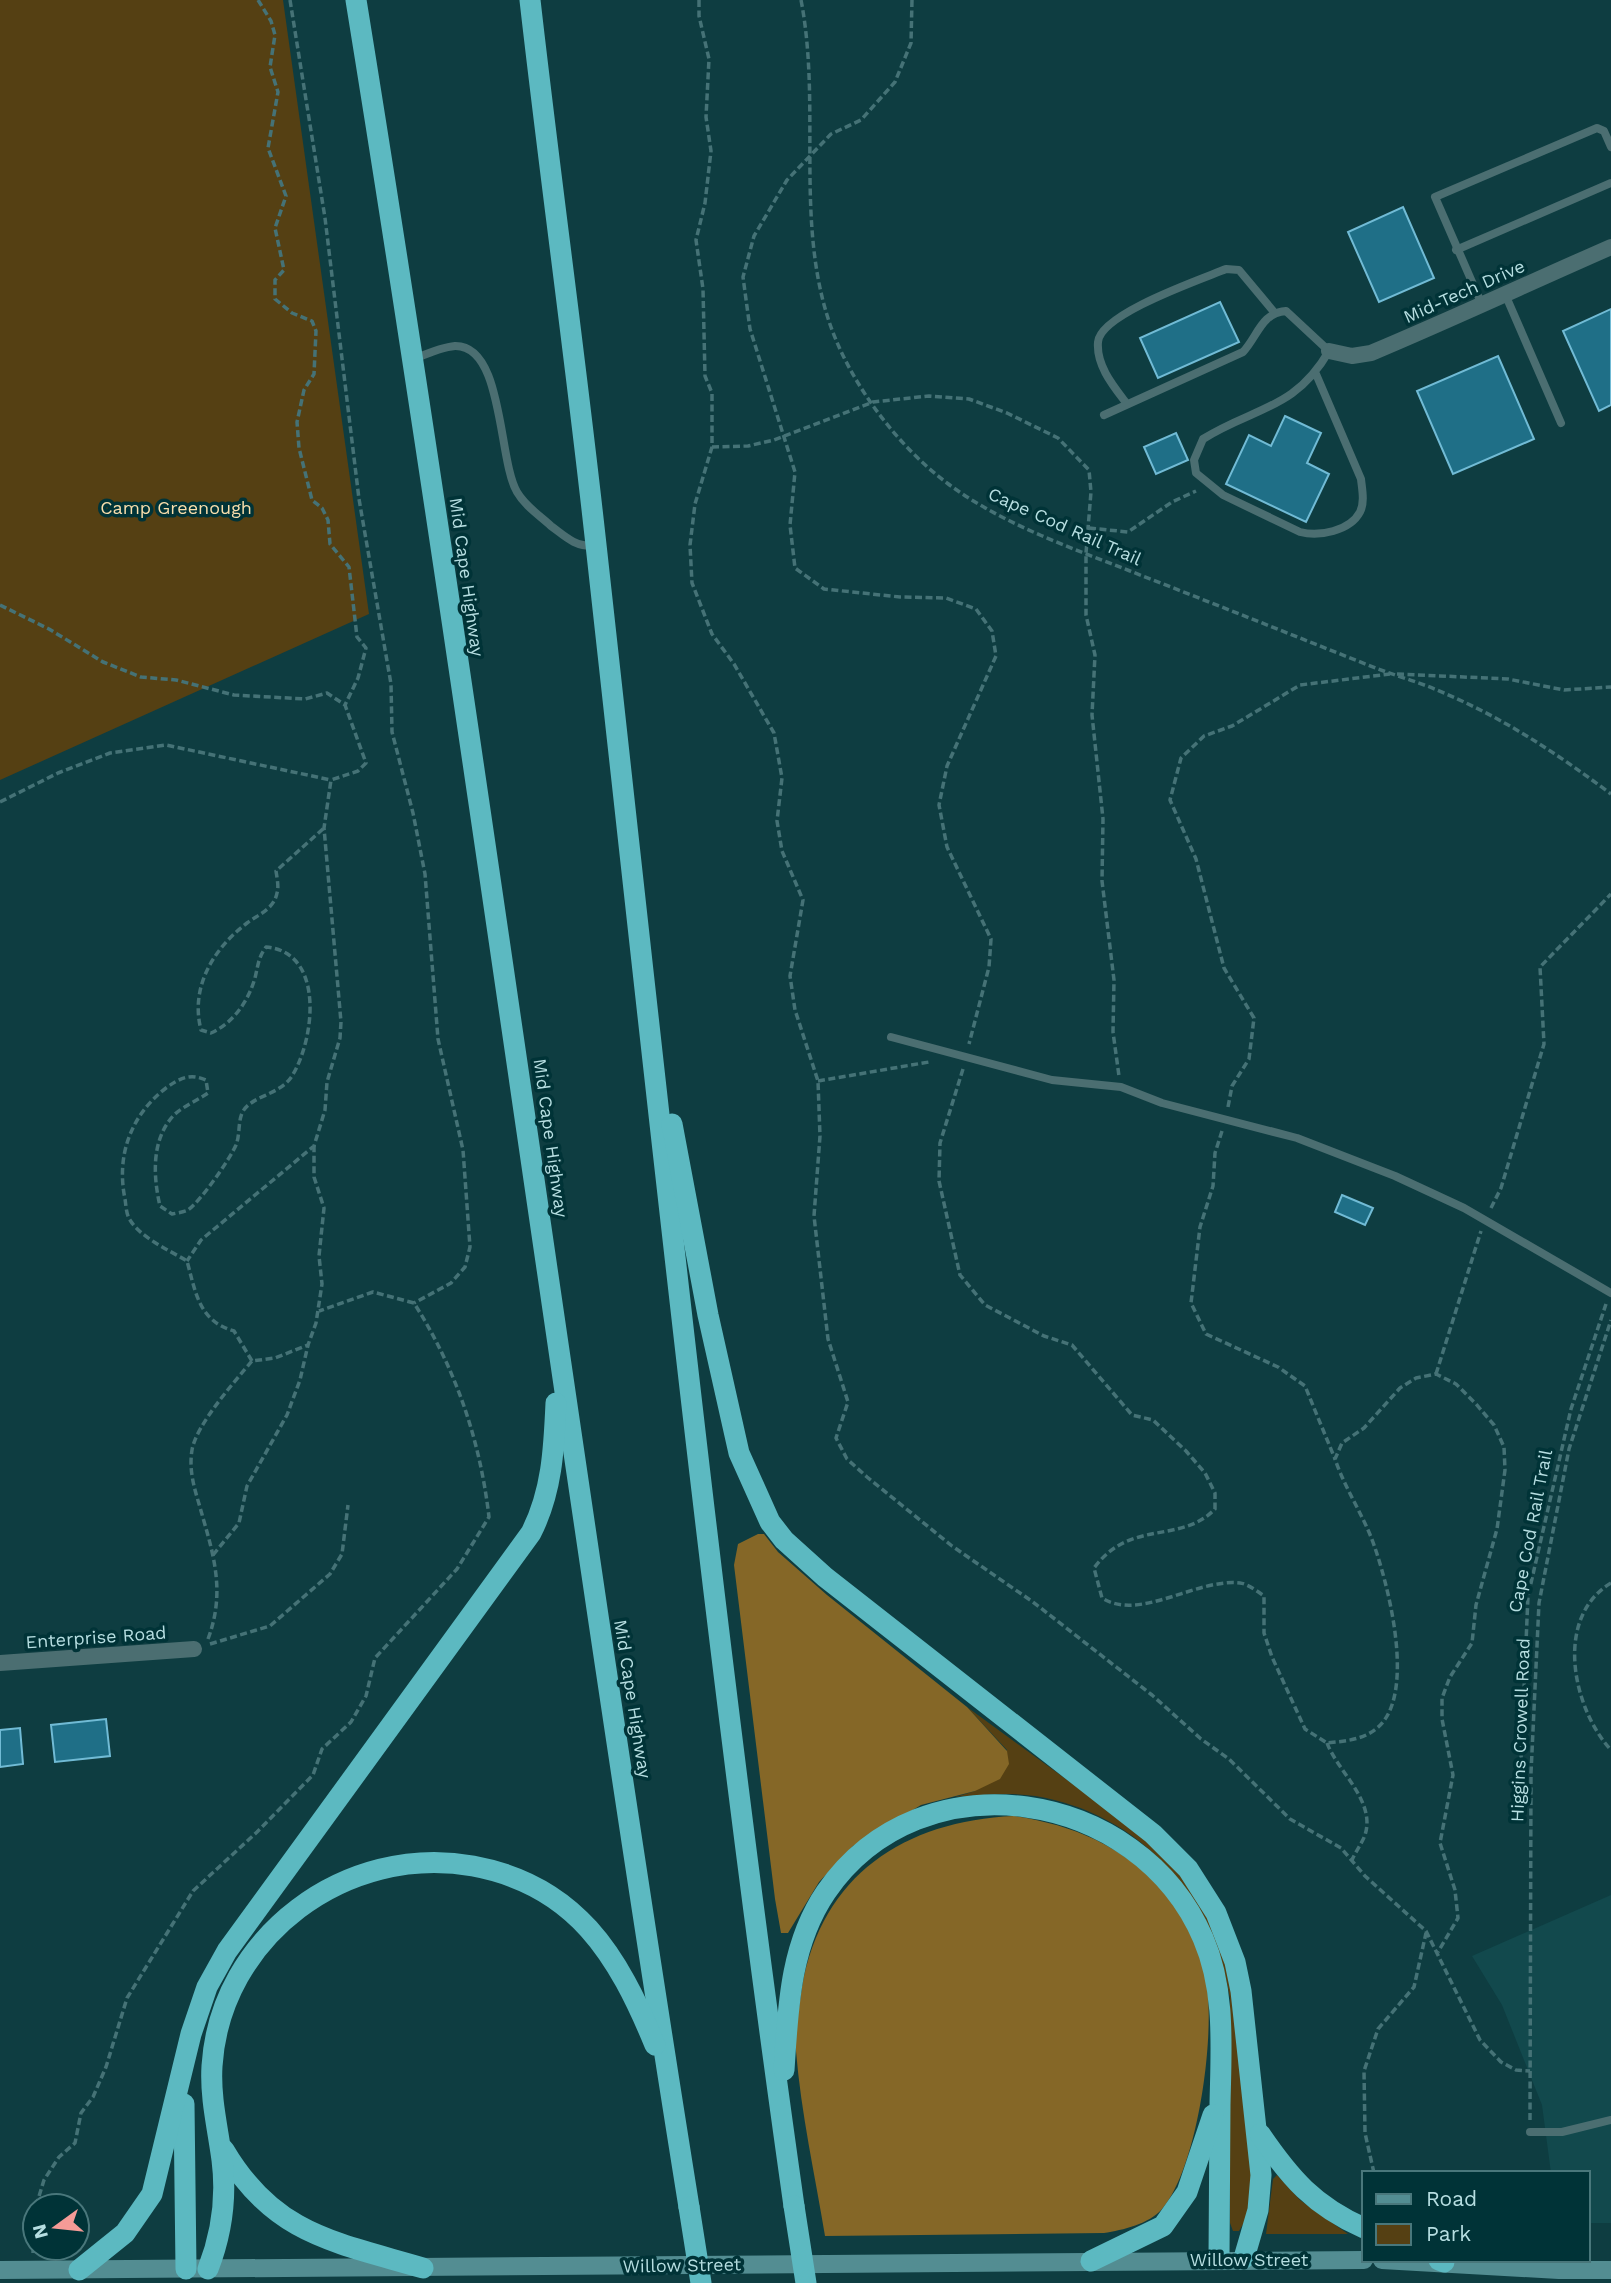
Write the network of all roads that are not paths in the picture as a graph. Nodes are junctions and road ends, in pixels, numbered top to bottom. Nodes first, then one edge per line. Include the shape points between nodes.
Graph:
1 (356, 0) edge
2 (530, 0) edge
3 (1611, 147) edge
4 (1611, 183) edge
5 (1611, 247) edge
6 (1456, 250) junction
7 (1505, 294) junction
8 (1483, 307) junction
9 (1274, 312) junction
10 (1329, 351) junction
11 (412, 360) junction
12 (1316, 374) junction
13 (1127, 404) junction
14 (1104, 415) dead end
15 (1561, 422) dead end
16 (596, 546) junction
17 (644, 988) junction
18 (891, 1037) dead end
19 (1611, 1293) edge
20 (558, 1356) junction
21 (200, 1647) road end
22 (0, 1663) edge
23 (187, 2057) junction
24 (668, 2080) junction
25 (1220, 2093) junction
26 (781, 2117) junction
27 (1611, 2120) edge
28 (1259, 2132) junction
29 (1530, 2132) road end
30 (219, 2142) junction
31 (1362, 2227) edge
32 (1219, 2258) junction
33 (1244, 2258) junction
34 (1362, 2260) edge
35 (1091, 2261) junction
36 (1454, 2262) edge
37 (423, 2268) junction
38 (186, 2269) junction
39 (208, 2269) junction
40 (0, 2270) edge
41 (79, 2270) junction
42 (1559, 2270) junction
43 (1611, 2270) edge
44 (1611, 2282) edge
45 (701, 2283) edge
46 (806, 2283) edge

1 - 11 highway, Mid Cape Highway
2 - 16 highway
3 - 6 lane via 1602,128 1597,128 1439,195 1435,201
4 - 6 lane
5 - 7 street, Mid-Tech Drive
6 - 8 lane
7 - 8 street, Mid-Tech Drive
7 - 15 lane
8 - 10 street, Mid-Tech Drive via 1371,353 1352,356
9 - 10 lane via 1286,311 1296,317
9 - 13 lane via 1243,352
9 - 13 lane via 1239,270 1226,269 1123,314 1103,328 1098,341 1108,379
10 - 12 lane
11 - 16 lane via 456,346 478,355 496,400 505,462 517,493 569,541
11 - 20 highway, Mid Cape Highway
12 - 12 lane via 1273,407 1203,439 1194,460 1196,473 1208,485 1314,536 1334,531 1360,512 1363,496 1361,479
13 - 14 lane
16 - 17 highway
17 - 26 highway
17 - 28 highway via 739,1453 758,1500 770,1522 801,1557 1135,1818 1188,1869 1216,1913 1235,1962
18 - 19 lane via 1052,1080 1121,1087 1297,1138 1395,1176 1486,1220
20 - 23 highway via 550,1477 531,1533 227,1951 207,1987
20 - 24 highway, Mid Cape Highway
21 - 22 street, Enterprise Road
23 - 38 highway
23 - 41 highway via 152,2194 125,2233
24 - 30 highway via 618,1964 593,1930 559,1900 496,1871 451,1862 403,1864 352,1877 321,1891 285,1918 253,1953 228,1997 215,2042 212,2090
24 - 45 highway, Mid Cape Highway, bridge
25 - 26 highway via 1217,1984 1195,1921 1167,1880 1128,1845 1085,1822 1038,1808 986,1804 940,1813 896,1831 855,1860 825,1894 804,1935 791,1982
25 - 32 highway
25 - 35 highway via 1194,2175 1176,2210 1150,2235
26 - 46 highway, bridge
27 - 29 lane via 1562,2132
28 - 31 highway via 1308,2195
28 - 33 highway via 1260,2193
30 - 37 highway via 247,2185 281,2216 323,2238
30 - 39 highway via 224,2207
32 - 33 main road, Willow Street
32 - 35 main road, Willow Street
33 - 34 main road, Willow Street
35 - 37 main road, Willow Street
36 - 42 main road
37 - 39 main road, Willow Street
38 - 39 main road, Willow Street
38 - 41 main road, Willow Street
40 - 41 main road, Willow Street
42 - 43 main road
42 - 44 main road

